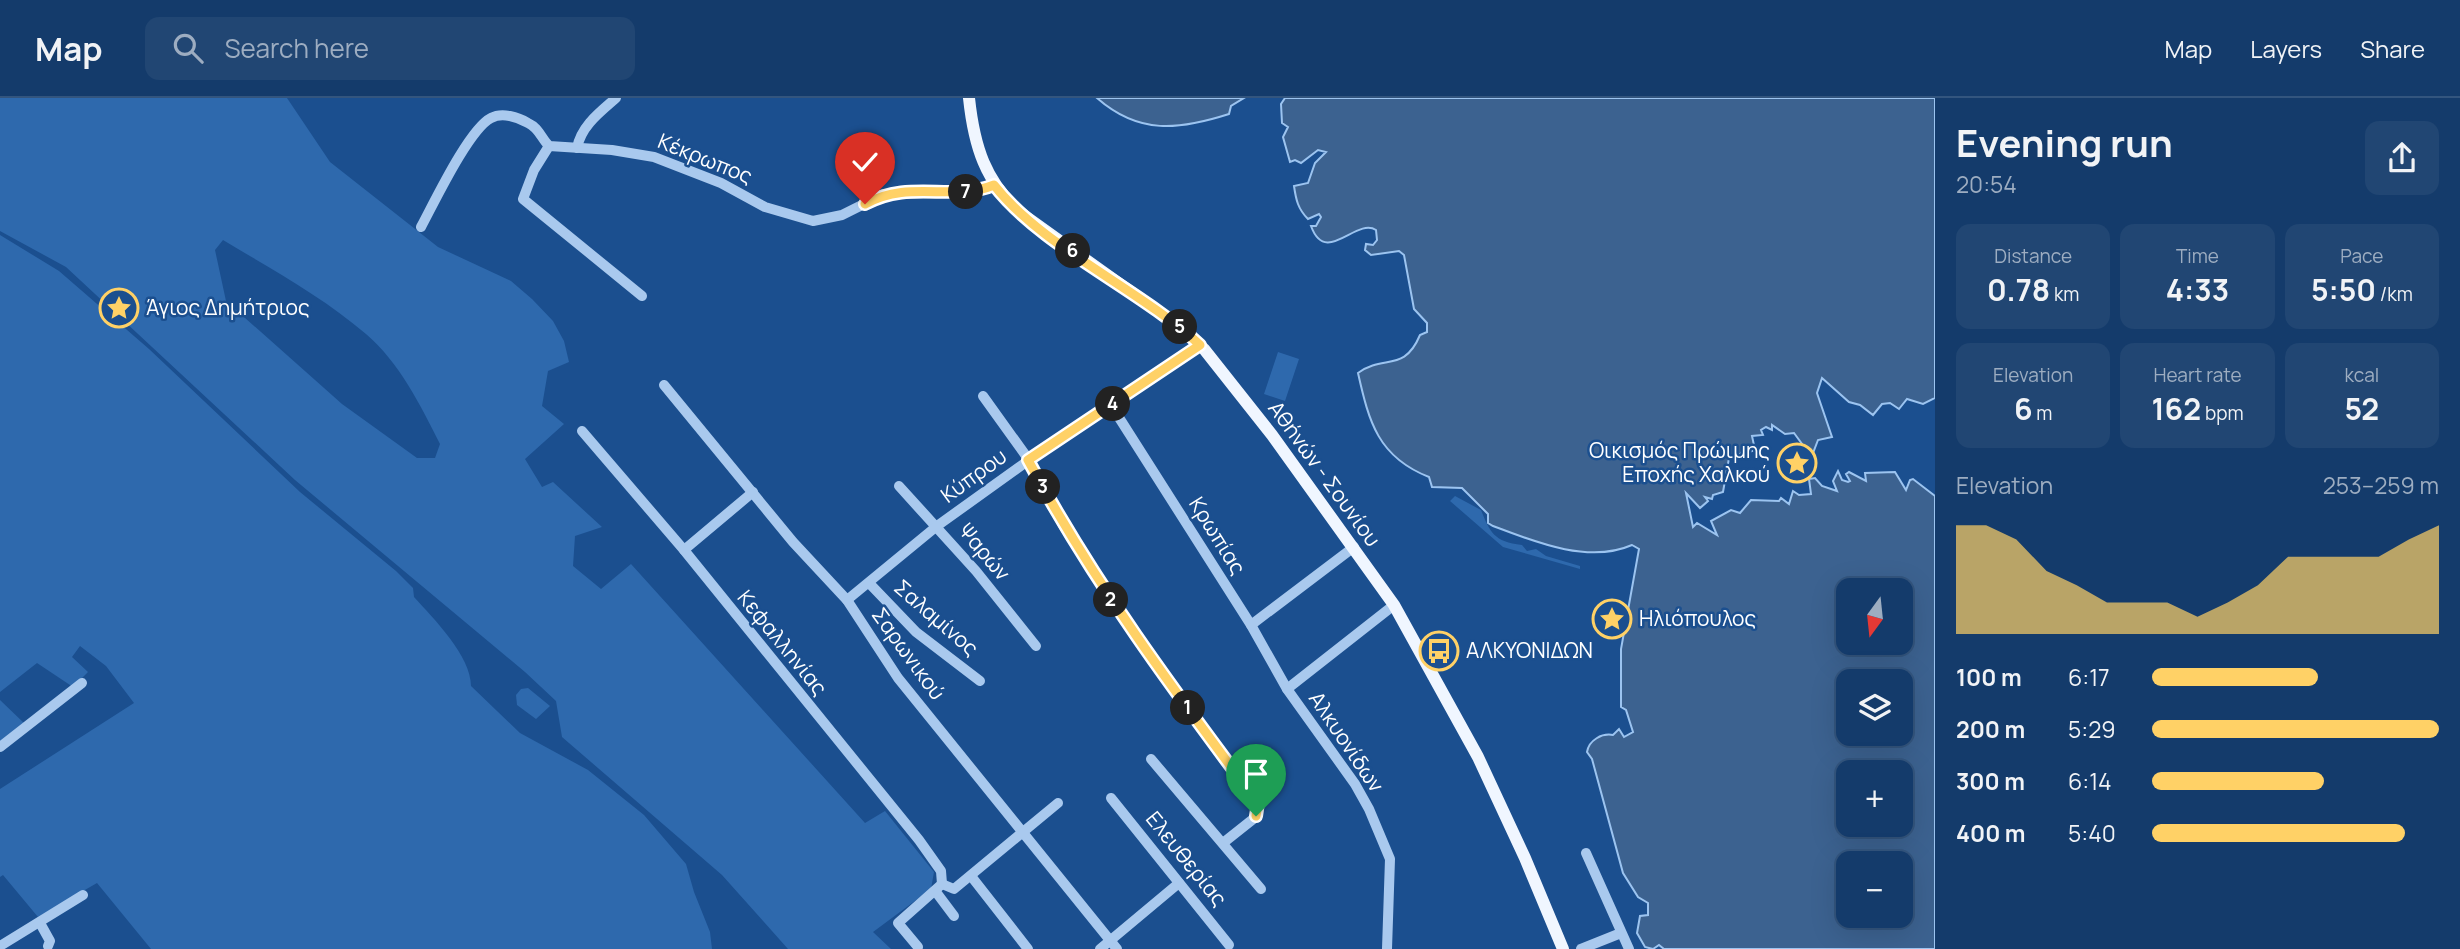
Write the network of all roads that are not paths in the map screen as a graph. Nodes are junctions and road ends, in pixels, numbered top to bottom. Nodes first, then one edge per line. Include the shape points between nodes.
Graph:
1 (616, 98) edge
2 (969, 98) edge
3 (549, 146) junction
4 (576, 148) junction
5 (994, 185) junction
6 (421, 227) dead end
7 (642, 296) dead end
8 (1200, 345) junction
9 (664, 385) dead end
10 (983, 396) dead end
11 (1111, 405) junction
12 (582, 431) dead end
13 (1028, 460) junction
14 (899, 486) dead end
15 (753, 492) junction
16 (937, 526) junction
17 (1354, 547) junction
18 (684, 550) junction
19 (869, 583) junction
20 (846, 600) junction
21 (1394, 605) junction
22 (1251, 625) junction
23 (1035, 646) dead end
24 (980, 681) dead end
25 (82, 683) dead end
26 (1287, 689) junction
27 (0, 747) edge
28 (1151, 759) dead end
29 (1111, 798) dead end
30 (1058, 803) dead end
31 (1025, 833) junction
32 (1223, 843) junction
33 (1587, 853) dead end
34 (971, 876) junction
35 (1179, 883) junction
36 (939, 888) junction
37 (1261, 889) dead end
38 (83, 895) dead end
39 (954, 916) dead end
40 (40, 923) junction
41 (1621, 933) junction
42 (1109, 940) junction
43 (1229, 945) dead end
44 (48, 946) dead end
45 (0, 947) edge
46 (918, 947) dead end
47 (1028, 949) edge
48 (1100, 949) edge
49 (1117, 949) edge
50 (1387, 949) edge
51 (1563, 949) edge
52 (1581, 949) edge
53 (1629, 949) edge

1 - 4 street via 581,133
2 - 5 main road, Αθήνών - Σουνίου via 975,141
3 - 4 street, Κέκρωπος
3 - 6 street via 528,123 505,115 492,117 454,166
3 - 7 street via 523,198
4 - 5 street, Κέκρωπος via 654,157 721,183 765,207 813,221 842,215 884,194 977,192
5 - 8 main road, Αθήνών - Σουνίου via 1022,214
8 - 11 street, Κύπρου
8 - 17 main road, Αθήνών - Σουνίου
9 - 15 street, Σαρωνικού
10 - 13 street
11 - 13 street, Κύπρου
11 - 22 street, Κρωπίας
12 - 18 street, Κεφαλληνίας
13 - 16 street, Κύπρου
13 - 32 street via 1111,600 1258,803 1256,816
14 - 16 street, Ψαρών
15 - 18 street
15 - 20 street, Σαρωνικού
16 - 19 street, Κύπρου
16 - 23 street, Ψαρών
17 - 21 main road, Αθήνών - Σουνίου
17 - 22 street
18 - 36 street, Κεφαλληνίας via 919,840 941,871
19 - 20 street, Κύπρου
19 - 24 street, Σαλαμίνος via 916,632
20 - 31 street, Σαρωνικού via 898,678
21 - 26 street, Αλκυονίδων
21 - 51 main road, Αθήνών - Σουνίου via 1478,757
22 - 26 street, Κρωπίας
25 - 27 street
26 - 50 street, Αλκυονίδων via 1355,784 1386,847 1390,859
28 - 32 street
29 - 35 street, Ελευθερίας
30 - 31 street
31 - 34 street
31 - 42 street, Σαρωνικού
32 - 37 street
33 - 41 street
34 - 36 street via 954,889
34 - 47 street
35 - 42 street
35 - 43 street, Ελευθερίας
36 - 39 street, Κεφαλληνίας
36 - 46 street via 898,923
38 - 40 street
40 - 44 street
40 - 45 street
41 - 52 street
41 - 53 street
42 - 48 street
42 - 49 street, Σαρωνικού

